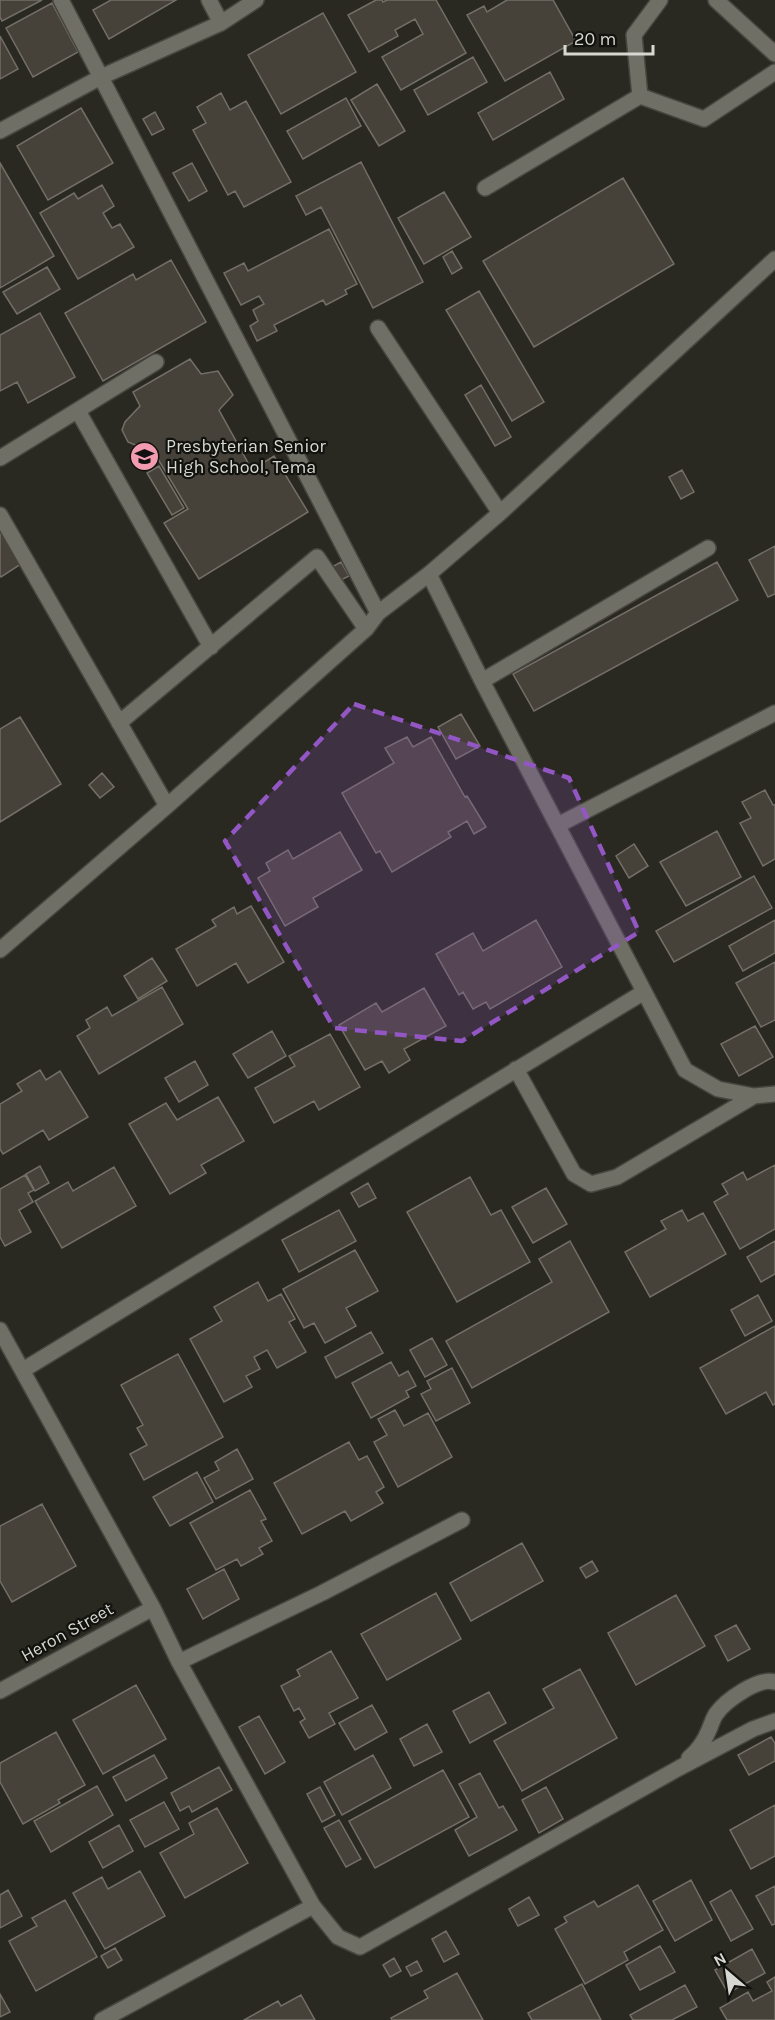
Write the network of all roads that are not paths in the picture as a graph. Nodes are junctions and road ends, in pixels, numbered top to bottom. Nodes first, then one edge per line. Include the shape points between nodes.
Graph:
1 (61, 0) edge
2 (209, 0) edge
3 (256, 0) edge
4 (660, 0) edge
5 (716, 0) edge
6 (221, 23) junction
7 (775, 54) edge
8 (775, 72) edge
9 (101, 77) junction
10 (640, 96) junction
11 (0, 132) edge
12 (485, 188) dead end
13 (775, 259) edge
14 (378, 327) dead end
15 (156, 362) dead end
16 (78, 411) junction
17 (0, 458) edge
18 (500, 513) junction
19 (0, 515) edge
20 (708, 548) dead end
21 (429, 574) junction
22 (378, 613) junction
23 (366, 629) junction
24 (211, 646) junction
25 (482, 681) junction
26 (775, 713) edge
27 (119, 723) junction
28 (167, 806) junction
29 (558, 825) junction
30 (0, 950) edge
31 (644, 992) junction
32 (516, 1069) junction
33 (775, 1094) edge
34 (754, 1096) junction
35 (0, 1330) edge
36 (23, 1370) junction
37 (462, 1520) dead end
38 (153, 1608) junction
39 (179, 1662) junction
40 (775, 1682) edge
41 (0, 1691) edge
42 (775, 1720) edge
43 (679, 1768) junction
44 (313, 1906) junction
45 (102, 2020) edge

1 - 9 street
2 - 6 street
3 - 6 street
4 - 10 street via 634,35
5 - 7 street
6 - 9 street
8 - 10 street via 704,119
9 - 11 street
9 - 22 street
10 - 12 street
13 - 18 street
14 - 18 street
15 - 16 street
16 - 17 street
16 - 24 street
18 - 21 street
19 - 27 street
20 - 25 street
21 - 22 street
21 - 25 street
22 - 23 street
23 - 24 street via 317,557
23 - 28 street
24 - 27 street
25 - 29 street
26 - 29 street
27 - 28 street
28 - 30 street
29 - 31 street
31 - 32 street
31 - 34 street via 685,1070 718,1089
32 - 34 street via 574,1174 591,1184 617,1177
32 - 36 street
33 - 34 street
35 - 36 street
36 - 38 street
37 - 39 street
38 - 39 street
38 - 41 street, Heron Street
39 - 44 street
40 - 43 street via 768,1680 750,1686 722,1706 696,1753
42 - 43 street
43 - 44 street via 360,1947 338,1937
44 - 45 street

